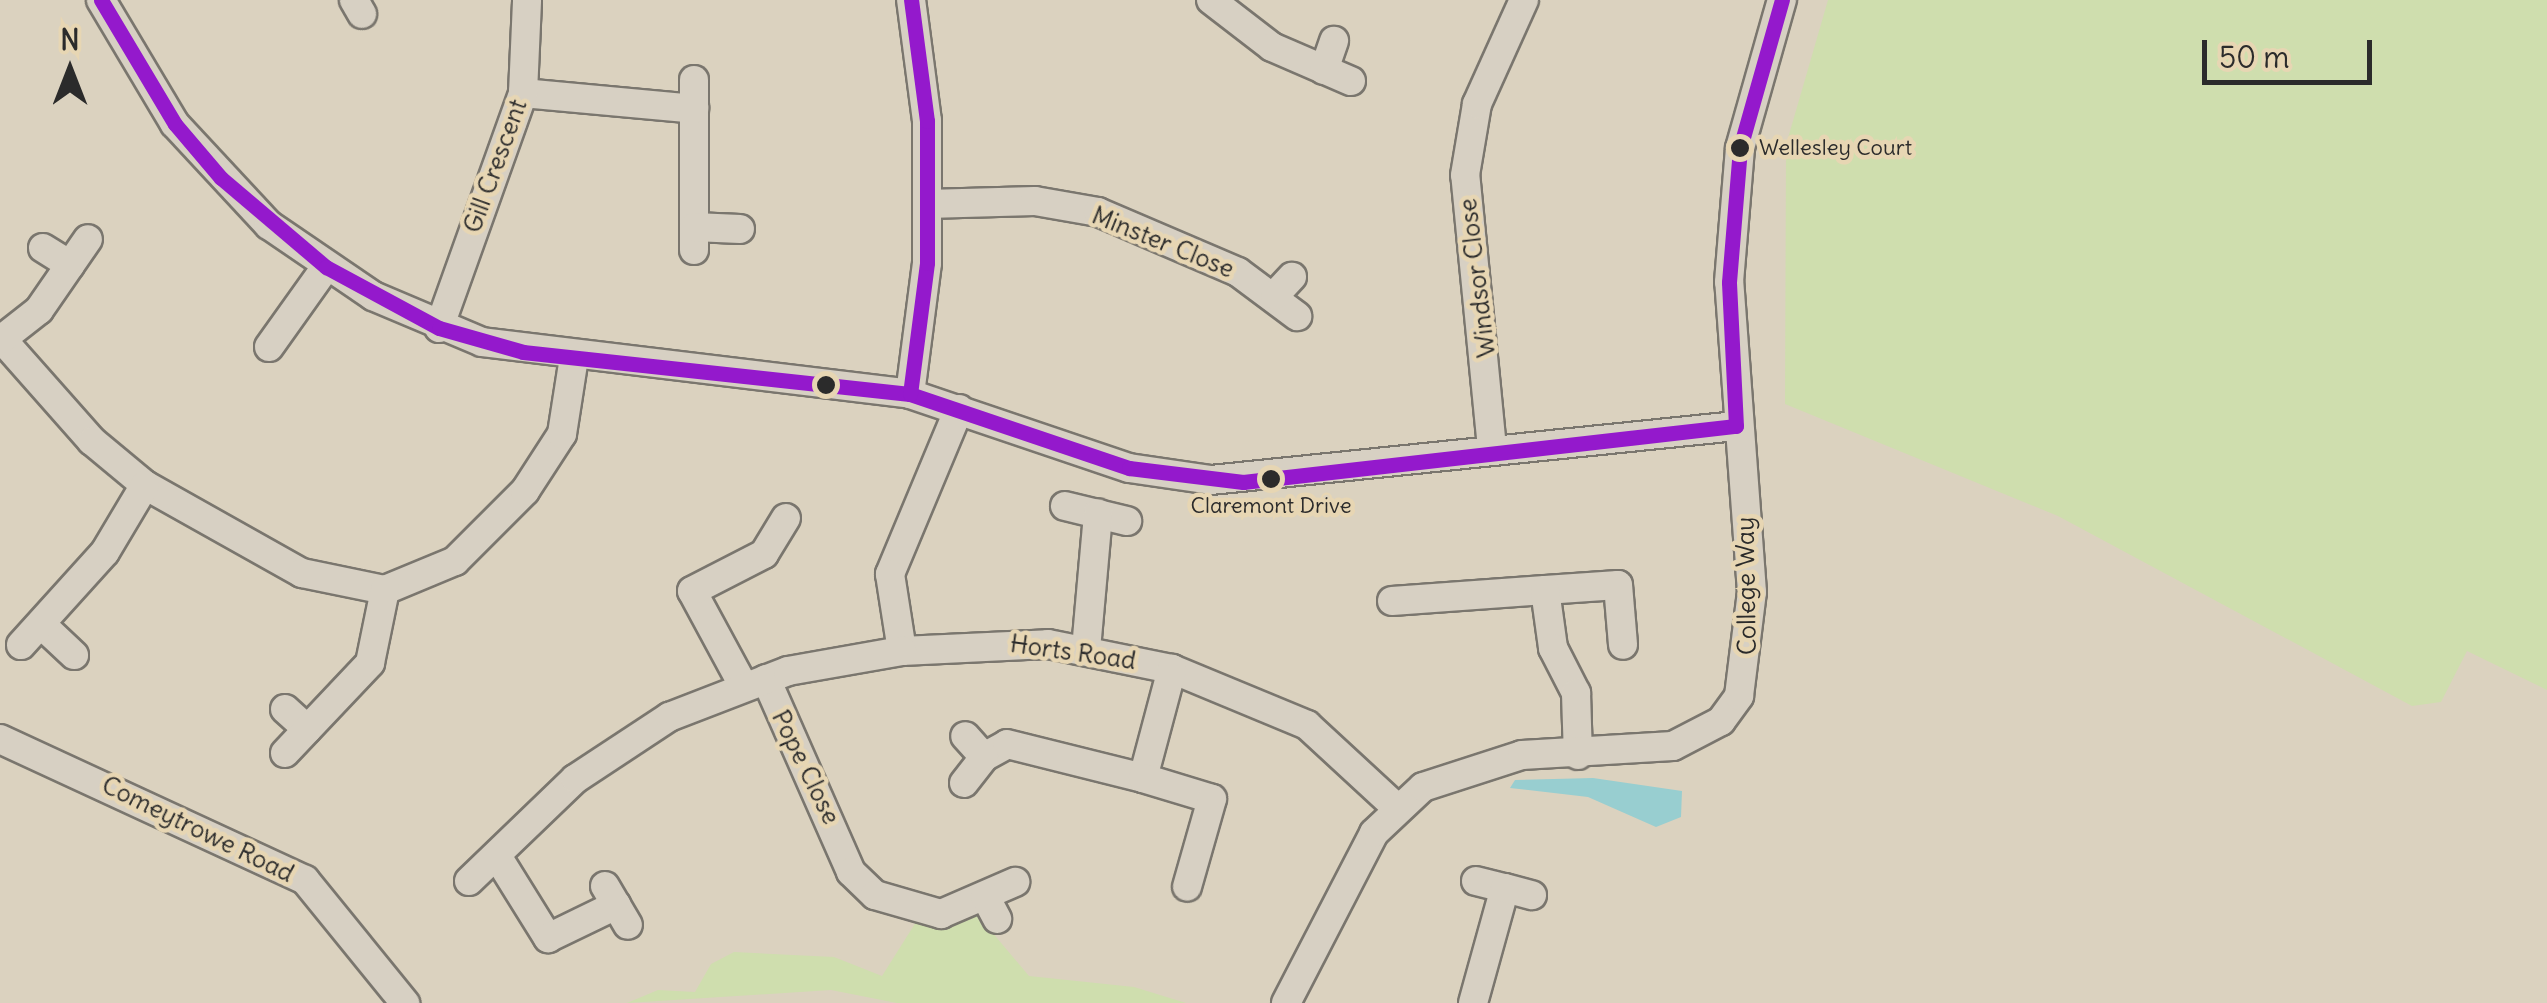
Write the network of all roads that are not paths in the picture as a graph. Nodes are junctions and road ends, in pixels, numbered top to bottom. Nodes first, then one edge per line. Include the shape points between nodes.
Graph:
1 (101, 0) edge
2 (527, 0) edge
3 (911, 0) edge
4 (1212, 0) edge
5 (1524, 0) edge
6 (1782, 0) edge
7 (1334, 41) dead end
8 (1324, 70) junction
9 (694, 80) dead end
10 (1351, 82) dead end
11 (523, 93) junction
12 (694, 109) junction
13 (927, 204) junction
14 (740, 229) dead end
15 (88, 239) dead end
16 (42, 248) dead end
17 (70, 265) junction
18 (326, 267) junction
19 (1297, 316) dead end
20 (439, 328) junction
21 (1, 338) edge
22 (268, 347) dead end
23 (574, 357) junction
24 (910, 394) junction
25 (958, 409) junction
26 (1736, 426) junction
27 (1492, 448) junction
28 (145, 484) junction
29 (1066, 506) dead end
30 (1098, 514) junction
31 (786, 518) dead end
32 (1127, 521) dead end
33 (385, 590) junction
34 (1545, 590) junction
35 (1392, 601) dead end
36 (1623, 645) dead end
37 (1086, 649) junction
38 (902, 651) junction
39 (74, 655) dead end
40 (1172, 669) junction
41 (755, 683) junction
42 (284, 709) dead end
43 (307, 729) junction
44 (0, 739) edge
45 (285, 752) dead end
46 (1578, 755) junction
47 (1143, 778) junction
48 (964, 783) dead end
49 (1396, 808) junction
50 (497, 856) junction
51 (469, 881) dead end
52 (1476, 881) dead end
53 (1015, 882) dead end
54 (1187, 887) dead end
55 (616, 905) dead end
56 (405, 1003) edge
57 (1286, 1003) edge
58 (1472, 1003) edge

1 - 18 street via 185,136 269,225
2 - 11 street, Gill Crescent
3 - 13 street via 924,65
4 - 8 street via 1272,47
5 - 27 street, Windsor Close via 1478,104 1465,175
6 - 26 street, College Way via 1740,148 1729,282
7 - 8 street
8 - 10 street
9 - 12 street
11 - 12 street
11 - 20 street, Gill Crescent
12 - 14 street via 694,238
13 - 19 street, Minster Close via 1035,201 1098,212 1284,286
13 - 24 street
15 - 17 street
16 - 17 street
17 - 21 street via 39,310
18 - 20 street
18 - 22 street
20 - 23 street
21 - 28 street via 92,441
23 - 24 street
23 - 33 street via 562,434 525,491 455,561
24 - 25 street
25 - 27 street via 1129,468 1210,480 1298,478
25 - 38 street via 890,574
26 - 27 street
26 - 46 street, College Way via 1753,625 1739,696 1721,721 1674,746
28 - 33 street via 302,573
28 - 39 street via 105,552 32,635
29 - 30 street
30 - 32 street
30 - 37 street
31 - 41 street, Pope Close via 764,554 682,596
33 - 43 street via 370,663
34 - 35 street
34 - 36 street via 1617,573
34 - 46 street via 1553,648 1576,693
37 - 38 street, Horts Road via 991,641
37 - 40 street, Horts Road
38 - 41 street, Horts Road
40 - 47 street
40 - 49 street, Horts Road via 1307,725
41 - 50 street, Horts Road via 626,740
41 - 53 street, Pope Close via 832,858 875,895 924,914 991,908
42 - 43 street
43 - 45 street
44 - 56 street, Comeytrowe Road via 305,880
46 - 49 street, College Way via 1484,762 1423,786
47 - 48 street via 1007,744 975,746
47 - 54 street via 1215,788
49 - 57 street, College Way via 1374,833
50 - 51 street, Horts Road
50 - 55 street via 537,944
52 - 58 street via 1519,892

